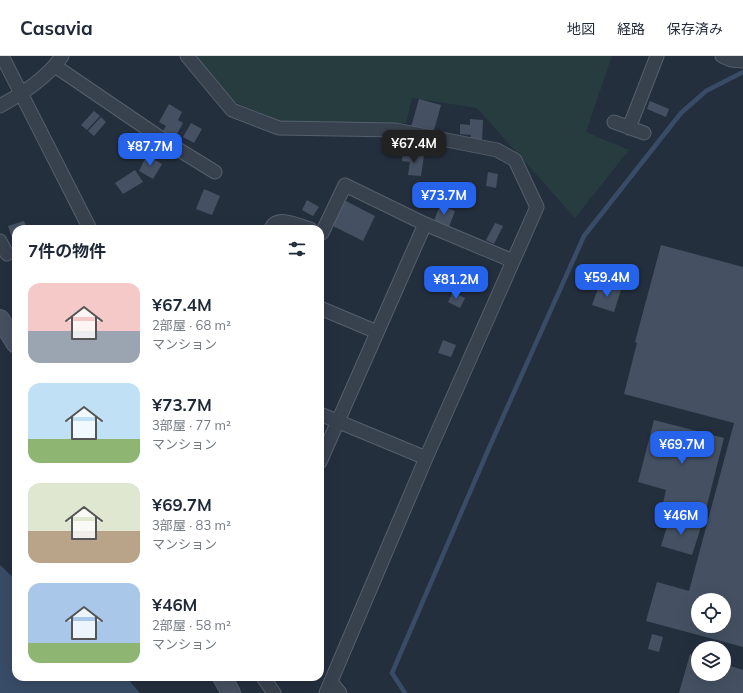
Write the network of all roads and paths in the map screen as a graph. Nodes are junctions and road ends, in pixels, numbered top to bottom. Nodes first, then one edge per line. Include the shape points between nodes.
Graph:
1 (2, 56) edge
2 (187, 56) edge
3 (657, 56) edge
4 (58, 61) edge
5 (22, 94) junction
6 (0, 106) edge
7 (614, 122) dead end
8 (629, 128) junction
9 (644, 133) dead end
10 (215, 172) dead end
11 (425, 224) junction
12 (88, 225) edge
13 (274, 225) edge
14 (297, 225) edge
15 (324, 229) edge
16 (0, 241) edge
17 (7, 254) dead end
18 (513, 261) junction
19 (324, 310) edge
20 (0, 319) edge
21 (377, 332) junction
22 (12, 338) edge
23 (324, 416) edge
24 (337, 423) junction
25 (324, 453) edge
26 (426, 458) junction
27 (224, 681) edge
28 (266, 681) edge
29 (329, 687) edge
30 (231, 693) edge
31 (274, 693) edge
32 (340, 693) edge

1 - 5 street
2 - 18 street via 232,110 279,128 396,130 497,150 515,160 537,207
3 - 8 street
4 - 5 street
4 - 10 street via 168,143
5 - 6 street
5 - 12 street
7 - 8 street
8 - 9 street
11 - 15 street via 345,185
11 - 18 street
11 - 21 street
13 - 14 street via 287,222
16 - 17 street
18 - 26 street
19 - 21 street
20 - 22 main road
21 - 24 street
23 - 24 street
24 - 25 street
24 - 26 street
26 - 29 street
27 - 30 main road
28 - 31 street
29 - 32 street

